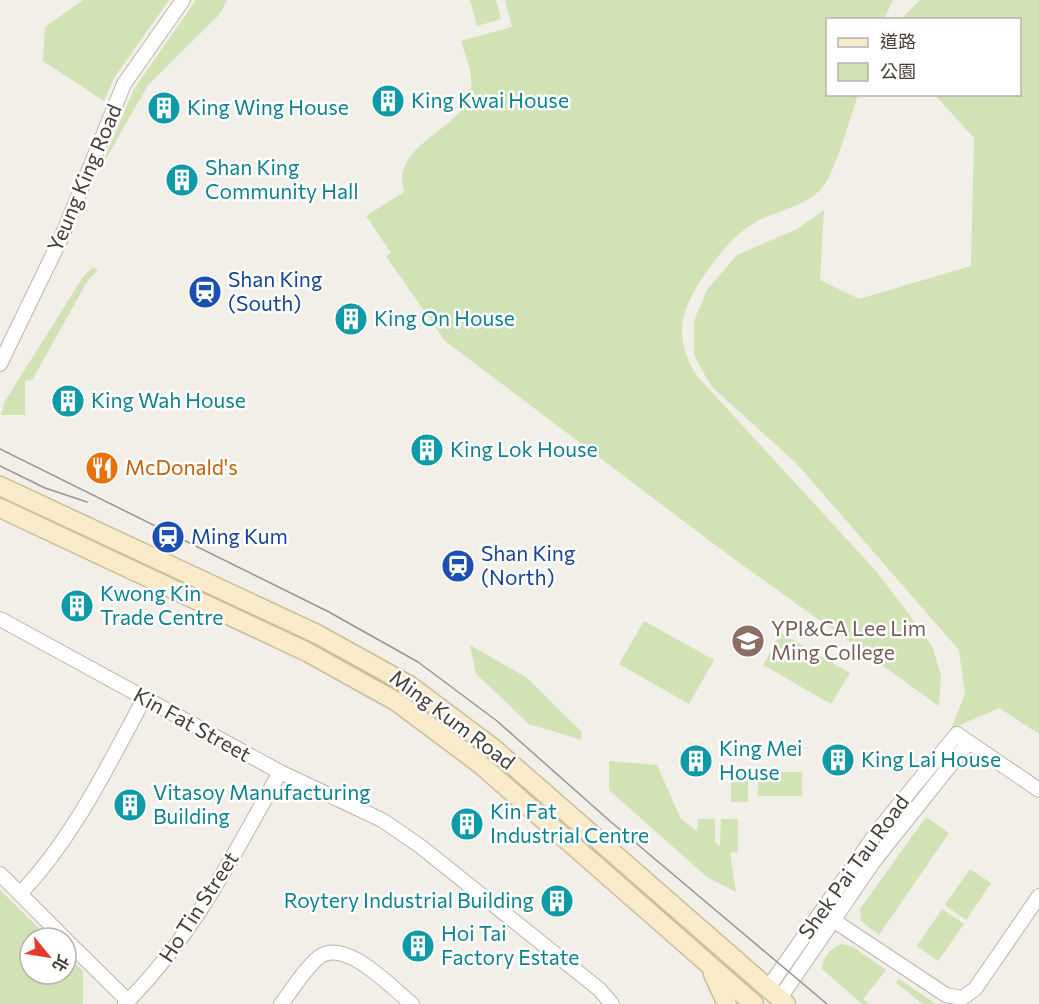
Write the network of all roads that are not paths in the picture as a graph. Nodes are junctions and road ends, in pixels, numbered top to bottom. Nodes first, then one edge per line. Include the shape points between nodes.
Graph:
1 (183, 0) edge
2 (0, 364) edge
3 (0, 486) edge
4 (0, 508) edge
5 (1, 622) edge
6 (144, 699) junction
7 (963, 738) junction
8 (280, 772) junction
9 (1039, 790) edge
10 (0, 874) edge
11 (20, 894) junction
12 (1039, 896) edge
13 (833, 921) junction
14 (52, 926) edge
15 (78, 952) edge
16 (708, 964) junction
17 (778, 998) edge
18 (127, 1003) edge
19 (281, 1004) edge
20 (412, 1004) edge
21 (612, 1004) edge
22 (727, 1004) edge
23 (756, 1004) edge

1 - 2 street, Yeung King Road via 124,84 62,236
3 - 17 main road, Ming Kum Road via 327,639 409,685 493,748
4 - 16 main road, Ming Kum Road via 307,652 397,702 480,764
5 - 6 street, Kin Fat Street
6 - 8 street, Kin Fat Street
6 - 11 street via 69,835
7 - 9 street
7 - 13 street, Shek Pai Tau Road
7 - 17 street, Shek Pai Tau Road via 879,829
8 - 18 street, Ho Tin Street via 188,931
8 - 21 street, Kin Fat Street via 403,833 599,988
10 - 11 street
11 - 14 street
12 - 13 street via 975,989 962,998 946,995
13 - 17 street, Shek Pai Tau Road
15 - 18 street
16 - 22 main road
16 - 23 main road, Ming Kum Road
17 - 23 main road, Shek Pai Tau Road
19 - 20 street via 316,959 337,951 353,957

